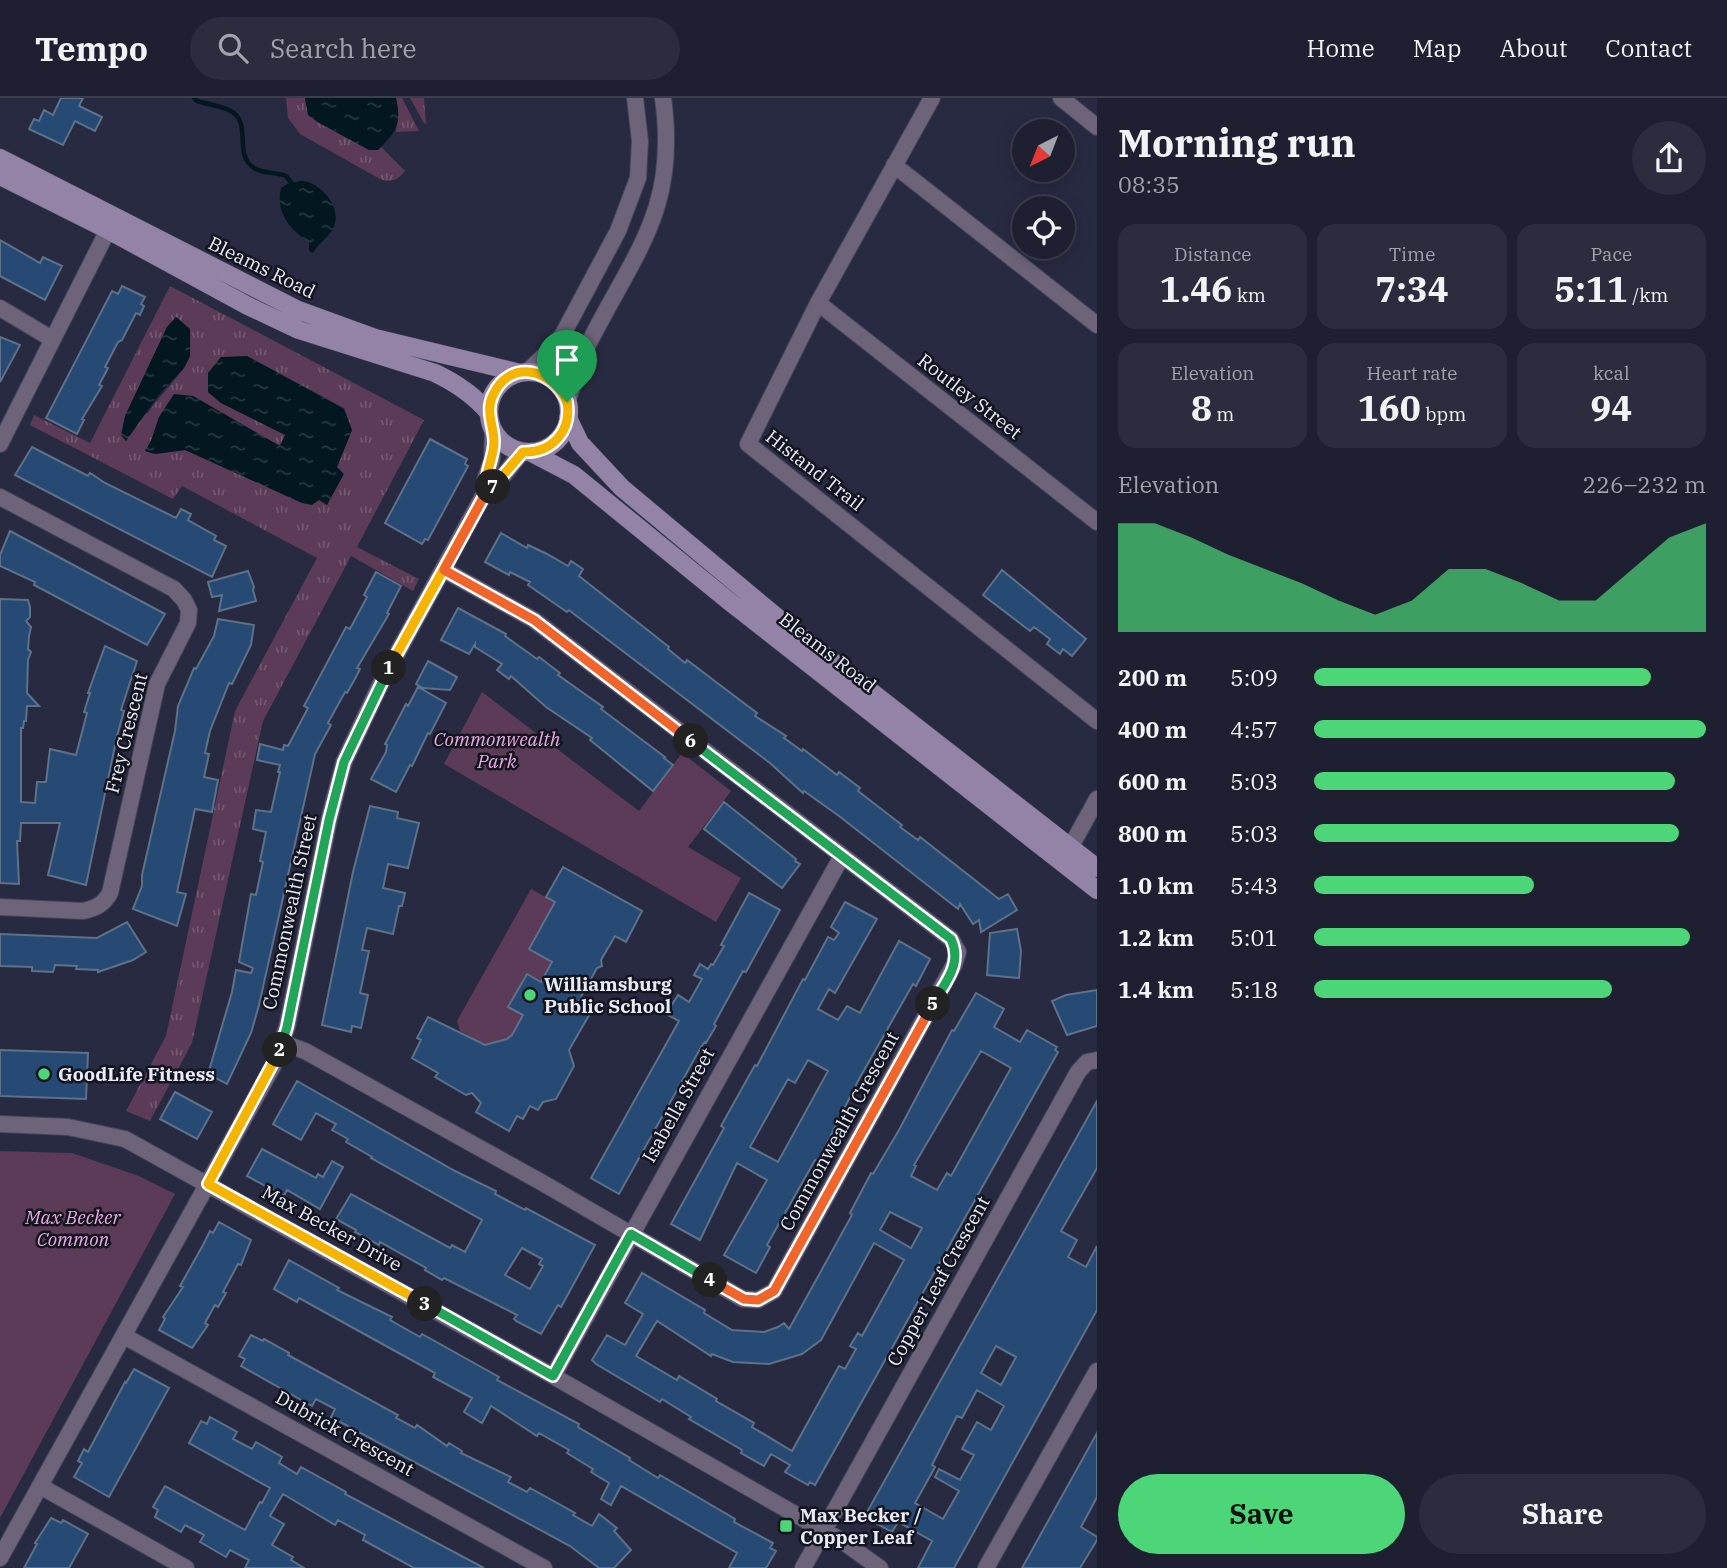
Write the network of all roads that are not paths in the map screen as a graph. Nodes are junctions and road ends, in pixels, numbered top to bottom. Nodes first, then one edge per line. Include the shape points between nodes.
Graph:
1 (635, 98) edge
2 (663, 98) edge
3 (932, 98) edge
4 (1061, 98) edge
5 (1097, 127) edge
6 (0, 158) edge
7 (894, 165) junction
8 (0, 176) edge
9 (108, 230) junction
10 (818, 303) junction
11 (0, 308) edge
12 (1097, 325) edge
13 (52, 339) junction
14 (524, 372) junction
15 (568, 410) junction
16 (491, 422) junction
17 (0, 444) edge
18 (526, 452) junction
19 (488, 489) junction
20 (0, 497) edge
21 (1097, 522) edge
22 (444, 570) junction
23 (1097, 721) edge
24 (1097, 799) edge
25 (1070, 848) junction
26 (842, 856) junction
27 (1097, 868) edge
28 (1097, 890) edge
29 (0, 907) edge
30 (283, 1043) junction
31 (1097, 1060) edge
32 (0, 1124) edge
33 (208, 1184) junction
34 (631, 1234) junction
35 (124, 1336) junction
36 (1097, 1371) edge
37 (553, 1376) junction
38 (40, 1486) junction
39 (823, 1531) junction
40 (0, 1558) edge
41 (186, 1568) edge
42 (544, 1568) edge
43 (803, 1568) edge
44 (880, 1568) edge
45 (986, 1568) edge

1 - 14 street via 638,178 618,231 563,334
2 - 15 street via 665,166 657,211 591,338
3 - 7 street, Histand Trail
4 - 5 street
6 - 14 main road, Bleams Road via 298,310 375,338
7 - 10 street, Histand Trail
7 - 12 street
8 - 9 main road, Bleams Road
9 - 13 street
9 - 16 main road, Bleams Road via 299,330 435,373 477,399
10 - 21 street, Routley Street
10 - 23 street, Histand Trail via 748,444
11 - 13 street
13 - 17 street
14 - 15 main road via 548,377 563,392
14 - 16 main road via 497,387
15 - 18 main road via 559,438
15 - 25 main road, Bleams Road via 580,443 622,488 791,629
16 - 18 main road via 501,440
16 - 19 street, Commonwealth Street
18 - 19 street, Commonwealth Street
18 - 28 main road, Bleams Road via 574,475
19 - 22 street, Commonwealth Street
20 - 29 street, Frey Crescent via 174,589 189,610 182,639 157,684 105,901 83,911
22 - 26 street, Commonwealth Crescent via 534,620
22 - 30 street, Commonwealth Street via 382,681 344,762
24 - 25 street
25 - 27 main road, Bleams Road
26 - 34 street, Isabella Street
26 - 34 street, Commonwealth Crescent via 951,939 957,952 954,965 781,1279 774,1291 758,1300 744,1299
30 - 33 street, Commonwealth Street
30 - 34 street, Commonwealth Crescent via 305,1051
31 - 39 street, Copper Leaf Crescent via 1087,1062 1078,1072
32 - 33 street, Max Becker Drive via 68,1127 125,1139
33 - 35 street, Commonwealth Street
33 - 37 street, Max Becker Drive
34 - 37 street, Isabella Street
35 - 38 street, Commonwealth Street
35 - 42 street, Dubrick Crescent
36 - 45 street
37 - 39 street, Max Becker Drive
38 - 40 street, Commonwealth Street
38 - 41 street
39 - 43 street, Copper Leaf Crescent
39 - 44 street, Max Becker Drive

